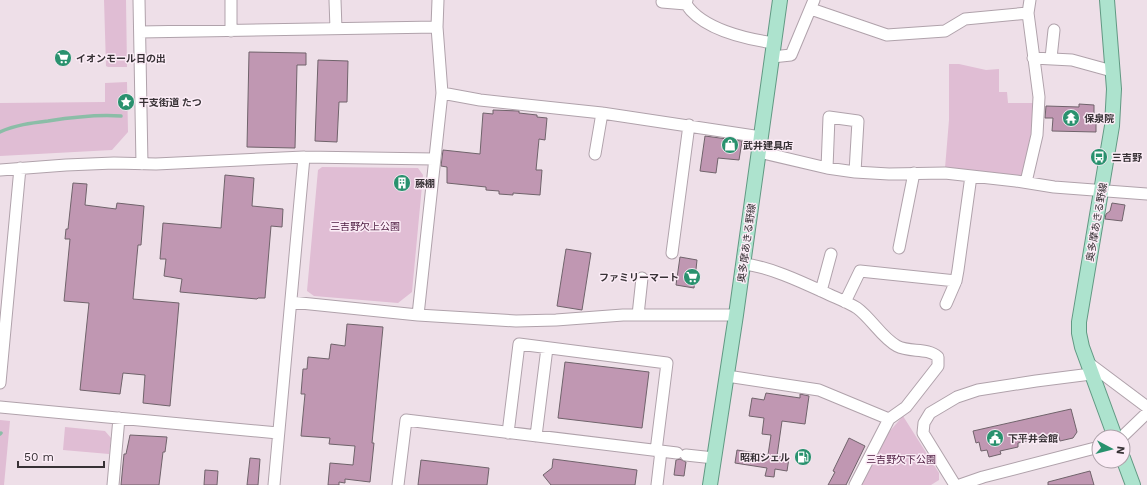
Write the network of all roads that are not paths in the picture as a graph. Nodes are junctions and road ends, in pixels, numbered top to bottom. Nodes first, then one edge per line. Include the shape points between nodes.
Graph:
1 (139, 0) edge
2 (231, 0) edge
3 (335, 0) edge
4 (438, 0) edge
5 (780, 0) edge
6 (1030, 0) edge
7 (1107, 0) edge
8 (662, 2) dead end
9 (686, 2) edge
10 (813, 4) edge
11 (1028, 13) junction
12 (437, 27) junction
13 (336, 29) junction
14 (1054, 30) dead end
15 (231, 31) junction
16 (140, 32) junction
17 (774, 43) junction
18 (772, 57) junction
19 (1033, 58) junction
20 (1051, 58) junction
21 (1112, 71) junction
22 (442, 93) junction
23 (602, 113) junction
24 (689, 125) junction
25 (761, 137) junction
26 (759, 152) junction
27 (595, 154) dead end
28 (304, 157) junction
29 (434, 158) junction
30 (142, 164) junction
31 (20, 168) junction
32 (827, 168) junction
33 (0, 170) edge
34 (855, 172) junction
35 (914, 173) junction
36 (971, 176) junction
37 (1026, 182) junction
38 (1102, 191) junction
39 (1147, 194) edge
40 (899, 248) dead end
41 (672, 253) dead end
42 (831, 254) dead end
43 (743, 264) junction
44 (642, 278) dead end
45 (956, 280) junction
46 (821, 291) junction
47 (291, 302) junction
48 (845, 302) junction
49 (946, 304) dead end
50 (638, 314) junction
51 (418, 315) junction
52 (736, 316) junction
53 (547, 348) junction
54 (1089, 368) junction
55 (727, 376) junction
56 (0, 383) edge
57 (0, 407) edge
58 (1147, 407) edge
59 (1147, 414) edge
60 (120, 418) junction
61 (888, 419) junction
62 (1112, 429) edge
63 (1131, 429) edge
64 (278, 433) junction
65 (508, 433) junction
66 (536, 436) junction
67 (1091, 449) edge
68 (659, 451) junction
69 (714, 458) junction
70 (1127, 469) edge
71 (113, 485) edge
72 (274, 485) edge
73 (398, 485) edge
74 (657, 485) edge
75 (710, 485) edge
76 (855, 485) edge
77 (955, 485) edge
78 (960, 485) edge
79 (1133, 485) edge

1 - 16 street
2 - 15 street
3 - 13 street
4 - 12 street
5 - 17 main road, 奥多摩あきる野線
6 - 11 street
7 - 21 main road, 奥多摩あきる野線
8 - 9 street
9 - 17 street via 690,10 709,25 759,41
10 - 11 street via 887,35 945,31 965,19
10 - 18 street via 791,55
11 - 19 street
12 - 13 street
12 - 22 street
13 - 15 street
14 - 20 street
15 - 16 street
16 - 30 street
17 - 18 main road, 奥多摩あきる野線
18 - 25 main road, 奥多摩あきる野線
19 - 20 street
19 - 37 street via 1039,97 1037,135
20 - 21 street via 1072,60
21 - 38 main road, 奥多摩あきる野線 via 1112,126
22 - 23 street via 480,100
22 - 29 street
23 - 24 street
23 - 27 street
24 - 25 street
24 - 41 street
25 - 26 main road, 奥多摩あきる野線
26 - 32 street
26 - 43 main road, 奥多摩あきる野線
28 - 29 street
28 - 30 street
28 - 47 street
29 - 51 street
30 - 31 street
31 - 33 street
31 - 56 street
32 - 34 street
32 - 34 street via 829,117 858,121
34 - 35 street
35 - 36 street
35 - 40 street
36 - 37 street
36 - 45 street
37 - 38 street
38 - 39 street
38 - 54 main road, 奥多摩あきる野線 via 1078,322
42 - 46 street
43 - 46 street via 754,264
43 - 52 main road, 奥多摩あきる野線
44 - 50 street
45 - 48 street via 860,271
45 - 49 street
46 - 48 street
47 - 51 street
47 - 64 street
48 - 61 street via 863,313 878,330 898,346 933,352 938,357 938,366 906,407
50 - 51 street via 516,321
50 - 52 street
52 - 55 main road, 奥多摩あきる野線
53 - 65 street via 519,344
53 - 66 street
53 - 68 street via 667,363
54 - 58 street
54 - 62 main road, 奥多摩あきる野線
54 - 77 street via 1036,381 978,390 930,413 924,423 923,433
55 - 61 street via 819,390
55 - 69 main road, 奥多摩あきる野線
57 - 60 street
59 - 63 street
60 - 64 street
60 - 71 street
61 - 76 street
64 - 72 street
65 - 66 street
65 - 73 street via 406,420
66 - 68 street
67 - 78 street via 983,476
68 - 69 street
68 - 74 street
69 - 75 main road, 奥多摩あきる野線
70 - 79 main road

